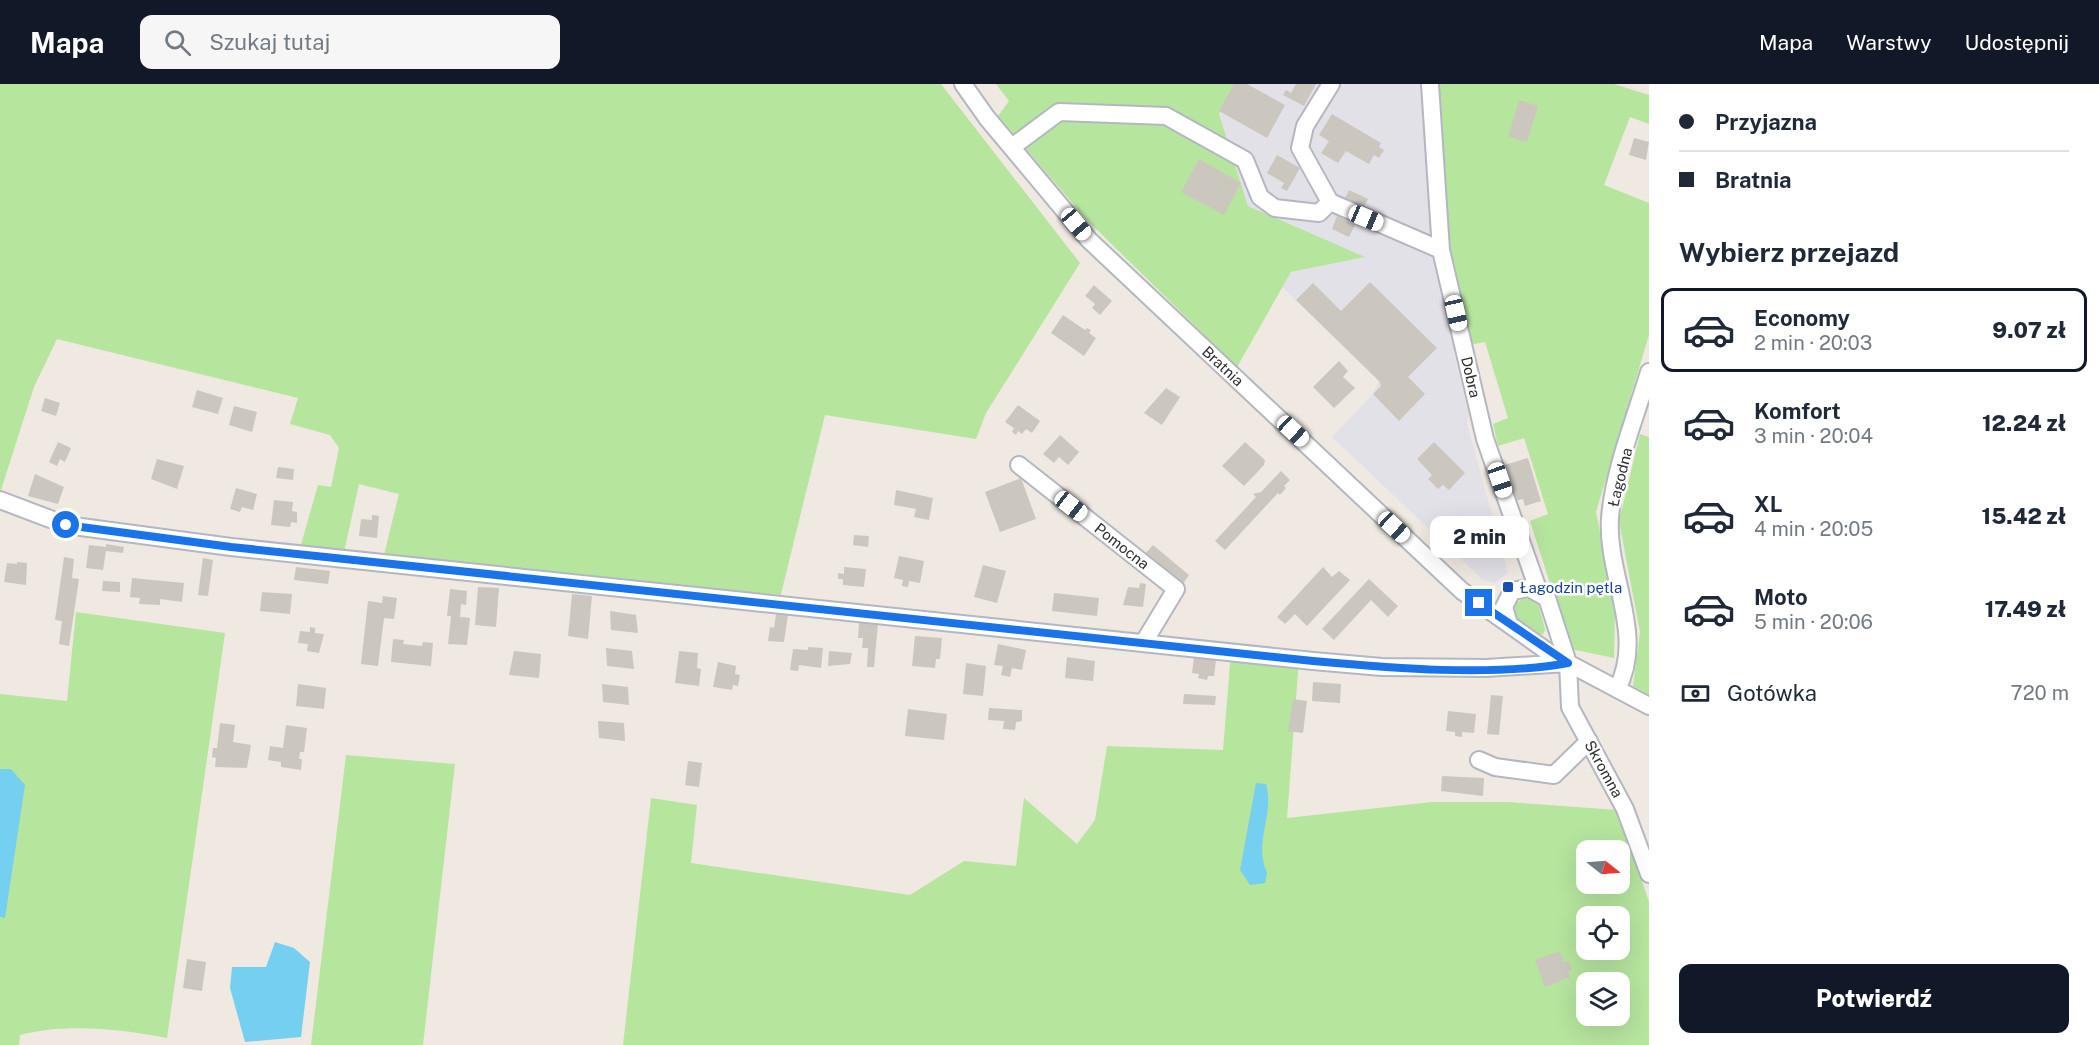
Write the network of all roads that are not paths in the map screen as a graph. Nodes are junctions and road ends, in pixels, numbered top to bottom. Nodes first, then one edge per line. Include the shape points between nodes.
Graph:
1 (963, 84) edge
2 (1331, 84) edge
3 (1430, 84) edge
4 (1012, 147) junction
5 (1330, 202) junction
6 (1441, 250) junction
7 (1649, 372) edge
8 (1019, 465) dead end
9 (0, 500) edge
10 (1539, 592) junction
11 (1509, 624) junction
12 (1144, 642) junction
13 (1568, 663) junction
14 (1617, 689) junction
15 (1649, 706) edge
16 (1589, 741) junction
17 (1479, 760) dead end
18 (1649, 874) edge

1 - 4 street, Bratnia
2 - 5 street via 1305,126 1300,148
3 - 6 street, Dobra
4 - 5 street via 1059,112 1166,116 1245,160 1260,197 1275,208 1319,213
4 - 11 street, Bratnia via 1089,240 1462,591
5 - 6 street
6 - 10 street, Dobra via 1485,439
7 - 14 street, Łagodna via 1613,491 1610,520 1627,638 1626,672
8 - 12 street, Pomocna via 1176,589
9 - 12 street via 66,525 231,547
10 - 11 street via 1528,588 1512,591 1504,607
10 - 13 street, Dobra via 1547,598
11 - 13 street, Bratnia
12 - 13 street via 1382,667 1486,669
13 - 14 street, Bratnia
13 - 16 street, Skromna via 1570,707
14 - 15 street, Bratnia
16 - 17 street via 1554,775 1495,767
16 - 18 street, Skromna via 1625,809

